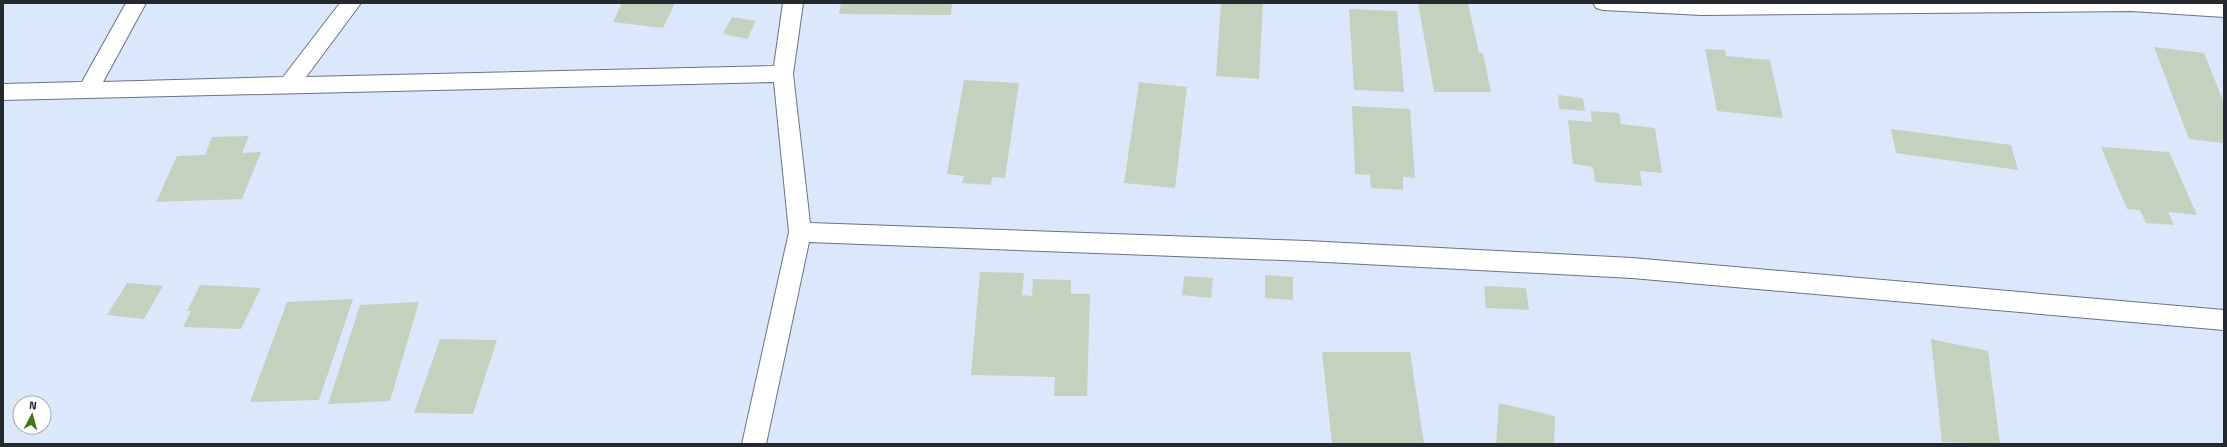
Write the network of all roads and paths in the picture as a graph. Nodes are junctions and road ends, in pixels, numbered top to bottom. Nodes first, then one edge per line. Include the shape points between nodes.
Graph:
1 (136, 3) edge
2 (350, 3) edge
3 (793, 3) edge
4 (1603, 3) edge
5 (2131, 3) edge
6 (2224, 10) edge
7 (782, 74) junction
8 (289, 85) junction
9 (88, 90) junction
10 (3, 92) edge
11 (800, 232) junction
12 (2224, 320) edge
13 (754, 444) edge

1 - 9 street
2 - 8 street
3 - 7 street
4 - 5 street via 1702,8
5 - 6 street
7 - 8 street
7 - 11 street
8 - 9 street
9 - 10 street
11 - 12 street via 1307,251 1632,268
11 - 13 street

